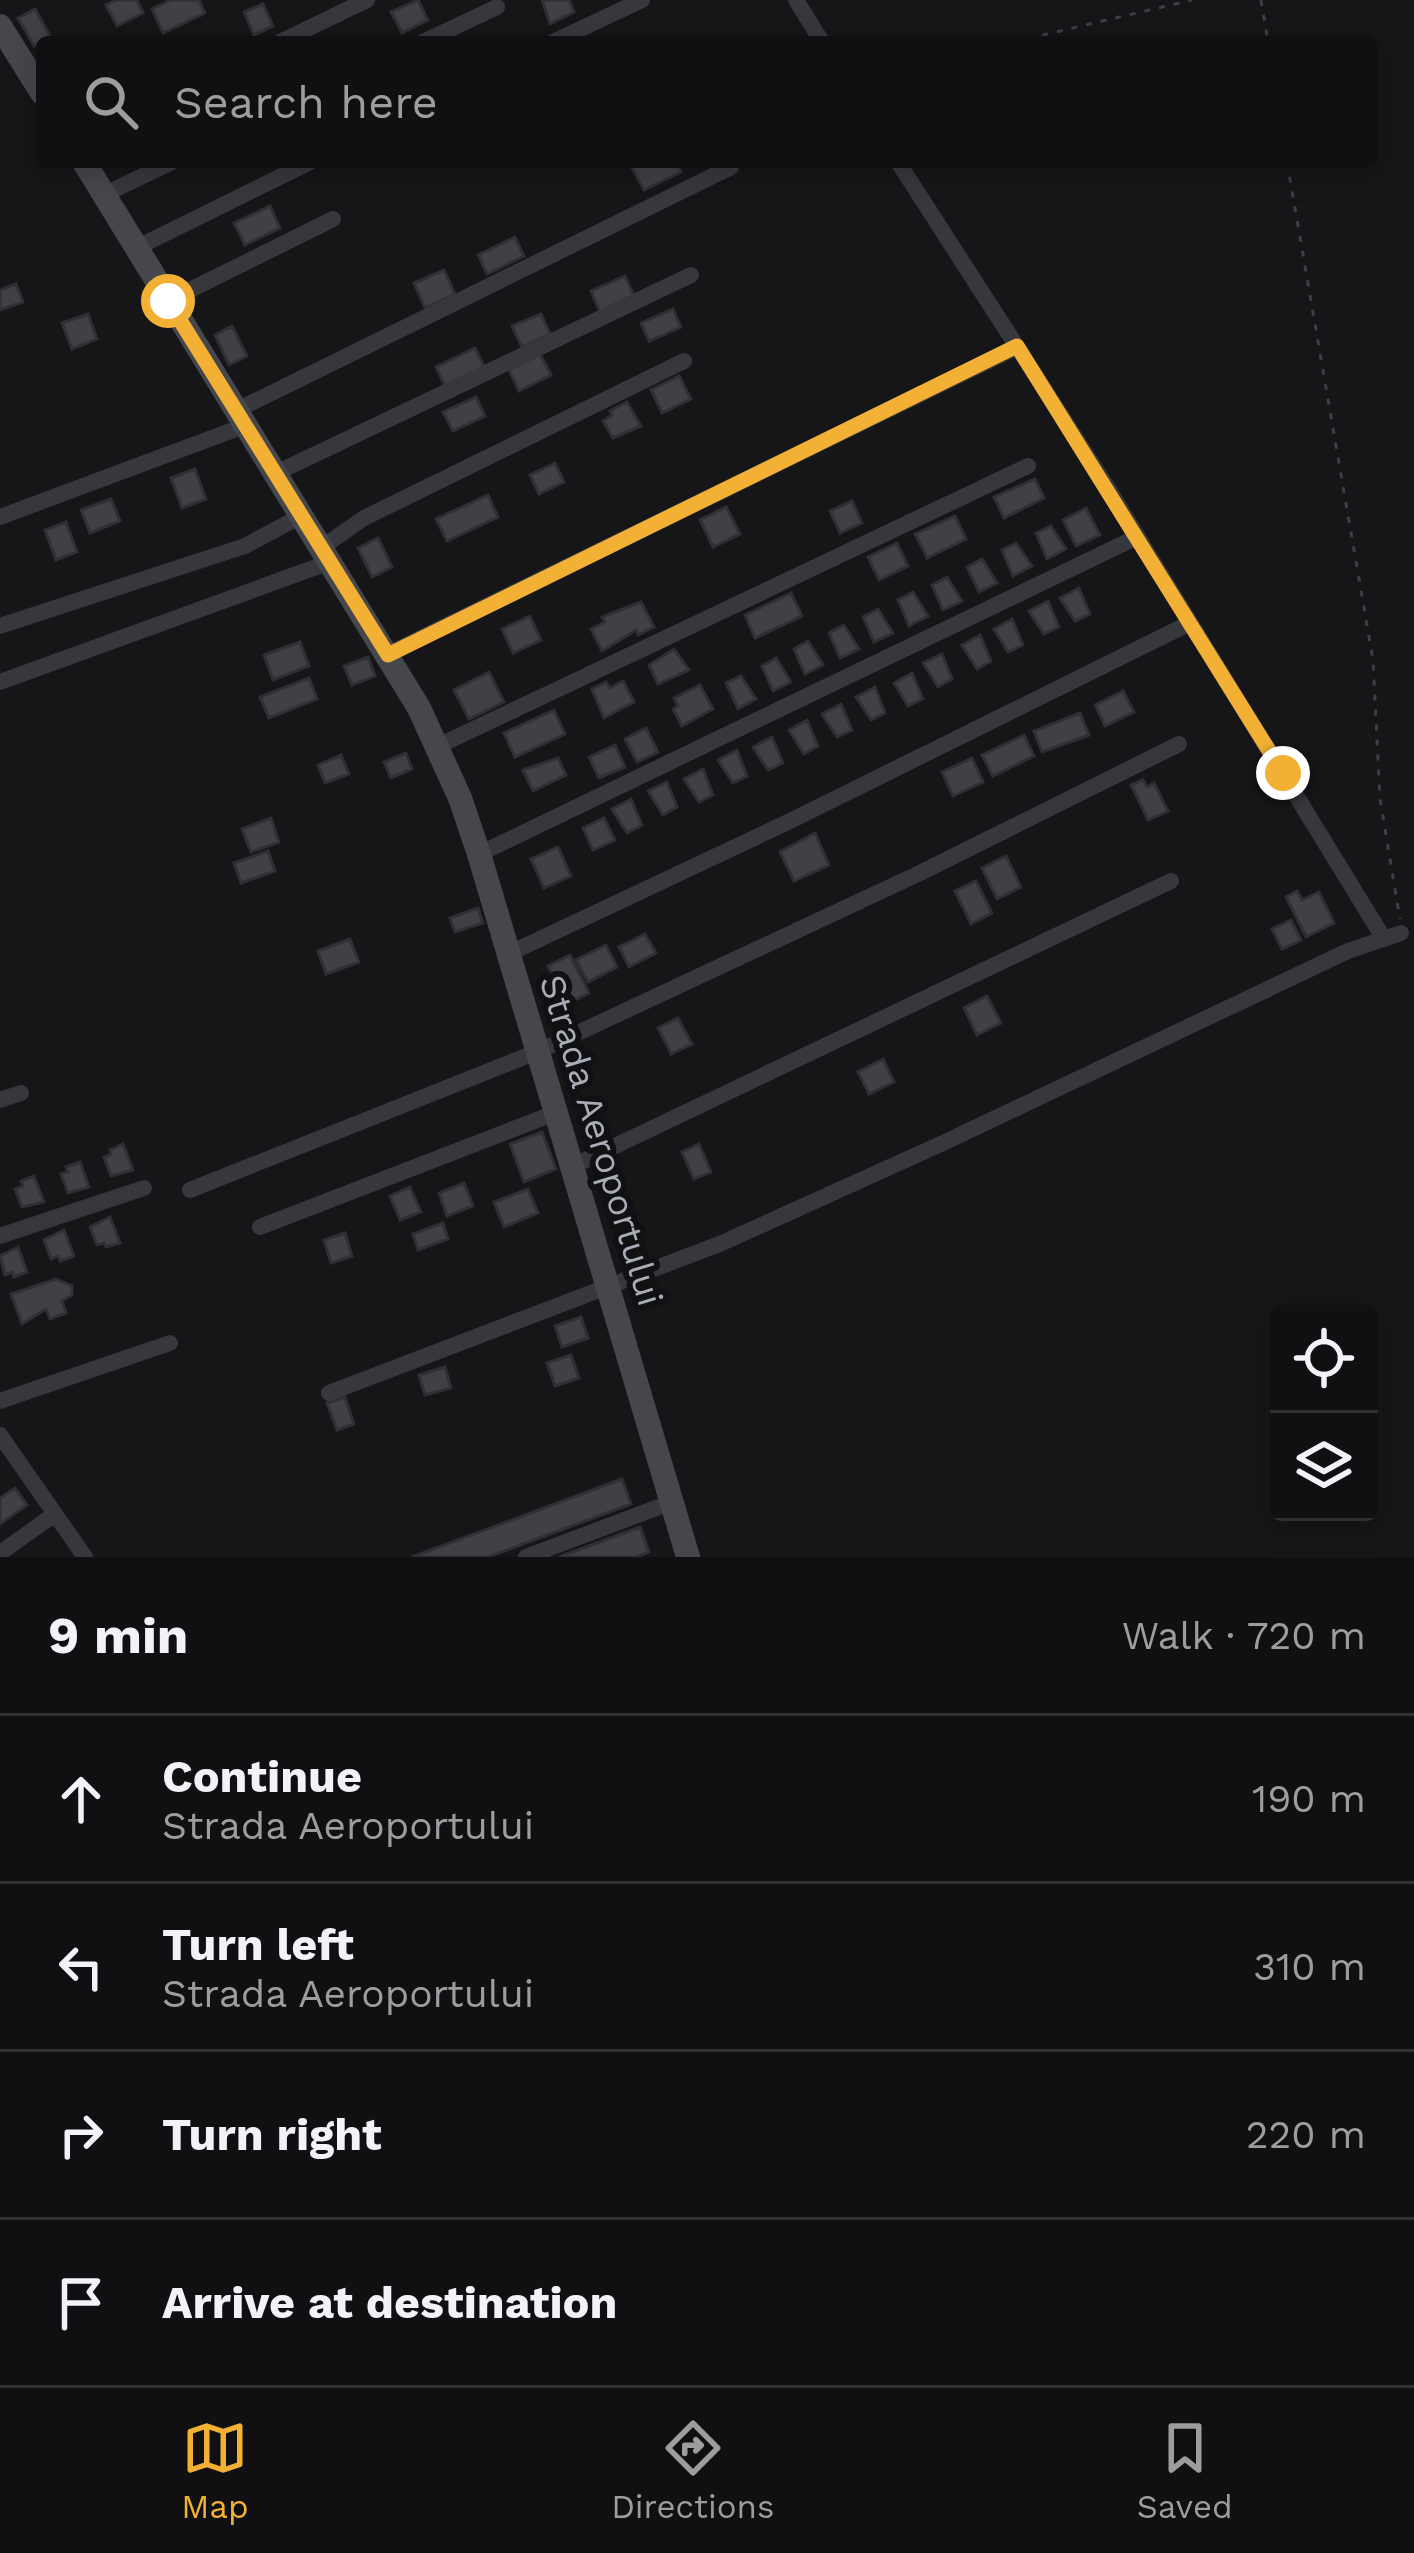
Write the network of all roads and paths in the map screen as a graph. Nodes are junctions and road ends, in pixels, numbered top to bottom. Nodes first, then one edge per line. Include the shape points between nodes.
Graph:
1 (367, 0) edge
2 (642, 0) edge
3 (796, 0) edge
4 (1192, 0) edge
5 (1261, 0) edge
6 (497, 7) dead end
7 (0, 26) edge
8 (292, 36) edge
9 (436, 36) edge
10 (566, 36) edge
11 (818, 36) edge
12 (1038, 36) edge
13 (1267, 36) edge
14 (36, 83) edge
15 (87, 168) edge
16 (159, 168) edge
17 (298, 168) edge
18 (729, 168) edge
19 (902, 168) edge
20 (1288, 168) edge
21 (103, 195) junction
22 (333, 219) dead end
23 (136, 248) junction
24 (691, 275) dead end
25 (168, 301) junction
26 (1017, 346) junction
27 (684, 361) dead end
28 (239, 418) junction
29 (1028, 466) dead end
30 (274, 474) junction
31 (301, 516) junction
32 (0, 517) edge
33 (1137, 537) junction
34 (326, 555) junction
35 (1188, 624) junction
36 (0, 626) edge
37 (388, 655) junction
38 (0, 682) edge
39 (1179, 744) dead end
40 (439, 746) junction
41 (479, 854) junction
42 (1171, 881) dead end
43 (1393, 936) junction
44 (508, 953) junction
45 (539, 1052) junction
46 (21, 1093) dead end
47 (0, 1100) edge
48 (555, 1113) junction
49 (571, 1168) junction
50 (144, 1188) dead end
51 (190, 1190) dead end
52 (260, 1227) dead end
53 (0, 1236) edge
54 (608, 1290) junction
55 (170, 1342) dead end
56 (329, 1394) dead end
57 (0, 1402) edge
58 (0, 1435) edge
59 (672, 1502) junction
60 (55, 1514) junction
61 (0, 1553) edge
62 (86, 1557) edge
63 (526, 1557) edge
64 (688, 1557) edge

1 - 8 street
2 - 10 street
3 - 11 street
4 - 12 path
5 - 13 path
6 - 9 street
7 - 14 street
15 - 21 street, Strada Aeroportului
16 - 21 street
17 - 23 street
18 - 28 street
19 - 26 street
20 - 43 path via 1373,660
21 - 23 street, Strada Aeroportului
22 - 25 street
23 - 25 street, Strada Aeroportului
24 - 30 street
25 - 28 street, Strada Aeroportului
26 - 33 street
26 - 37 street
27 - 34 street via 364,518
28 - 30 street, Strada Aeroportului
28 - 32 street
29 - 40 street
30 - 31 street, Strada Aeroportului
31 - 34 street, Strada Aeroportului
31 - 36 street via 245,546
33 - 35 street
33 - 41 street
34 - 37 street, Strada Aeroportului
34 - 38 street
35 - 43 street
35 - 44 street
37 - 40 street, Strada Aeroportului
39 - 45 street
40 - 41 street, Strada Aeroportului
41 - 44 street, Strada Aeroportului
42 - 49 street
43 - 54 street
44 - 45 street, Strada Aeroportului
45 - 48 street, Strada Aeroportului
45 - 51 street
46 - 47 street
48 - 49 street, Strada Aeroportului
48 - 52 street
49 - 54 street, Strada Aeroportului
50 - 53 street
54 - 56 street
54 - 59 street, Strada Aeroportului
55 - 57 street
58 - 60 street
59 - 63 street
59 - 64 street, Strada Aeroportului
60 - 61 street
60 - 62 street

